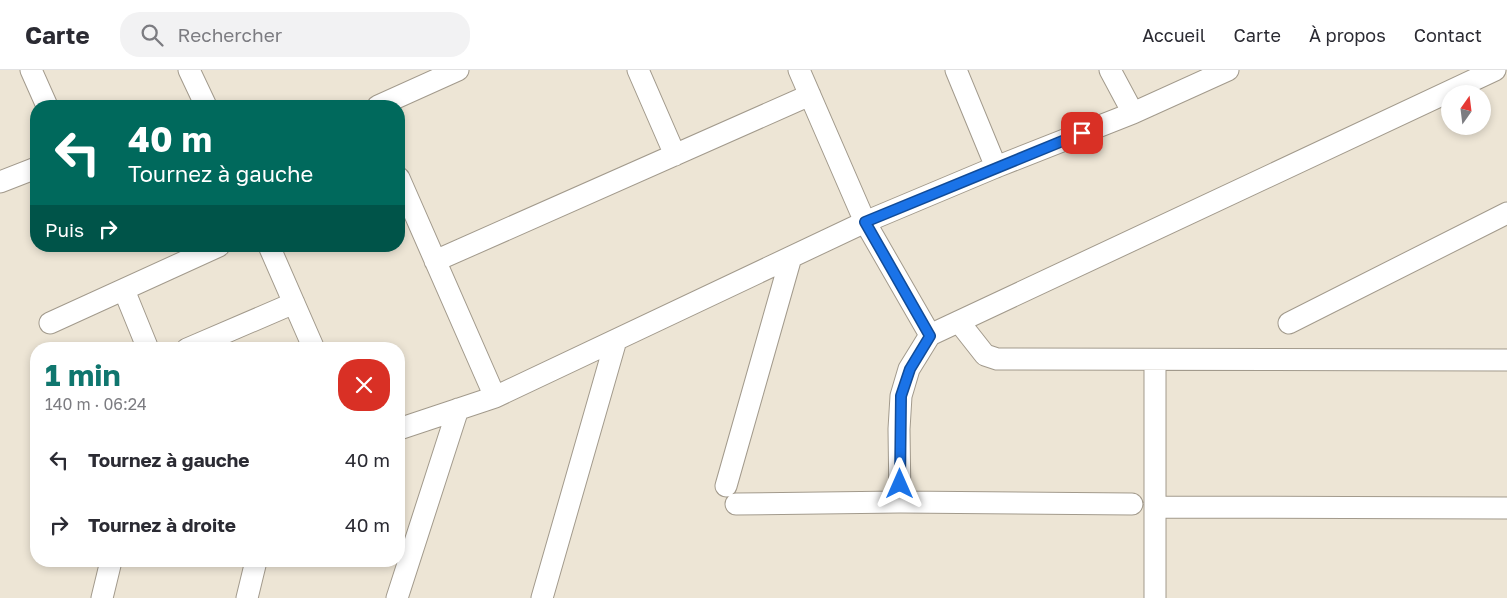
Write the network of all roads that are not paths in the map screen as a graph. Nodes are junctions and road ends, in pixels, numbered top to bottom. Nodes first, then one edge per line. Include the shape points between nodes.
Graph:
1 (31, 70) edge
2 (189, 70) edge
3 (458, 70) edge
4 (638, 70) edge
5 (799, 70) edge
6 (956, 70) edge
7 (1110, 70) edge
8 (1495, 70) edge
9 (1221, 71) edge
10 (810, 95) junction
11 (44, 100) edge
12 (197, 100) edge
13 (391, 100) edge
14 (1134, 113) junction
15 (674, 155) junction
16 (996, 167) junction
17 (30, 170) edge
18 (0, 182) edge
19 (405, 192) edge
20 (1507, 213) edge
21 (865, 222) junction
22 (206, 252) edge
23 (272, 252) edge
24 (791, 257) junction
25 (435, 261) junction
26 (124, 290) junction
27 (294, 303) junction
28 (959, 322) junction
29 (50, 323) dead end
30 (1289, 323) dead end
31 (930, 336) junction
32 (616, 340) junction
33 (145, 342) edge
34 (203, 342) edge
35 (311, 342) edge
36 (1155, 360) junction
37 (1507, 360) edge
38 (495, 397) junction
39 (458, 409) junction
40 (405, 426) edge
41 (900, 502) junction
42 (1132, 504) dead end
43 (1155, 507) junction
44 (1507, 508) edge
45 (110, 567) edge
46 (255, 567) edge
47 (102, 598) edge
48 (247, 598) edge
49 (397, 598) edge
50 (542, 598) edge
51 (1155, 598) edge

1 - 11 street
2 - 12 street
3 - 13 street
4 - 15 street
5 - 10 street
6 - 16 street
7 - 14 street
8 - 28 street
9 - 14 street
10 - 15 street
10 - 21 street
14 - 16 street
15 - 25 street
16 - 21 street
17 - 18 street
19 - 25 street
20 - 30 street
21 - 24 street
21 - 31 street
22 - 26 street
23 - 27 street
24 - 32 street
24 - 41 street via 731,495
25 - 38 street
26 - 29 street
26 - 33 street
27 - 34 street
27 - 35 street
28 - 31 street
28 - 36 street via 985,355 997,359
31 - 41 street via 910,369 901,396
32 - 38 street
32 - 50 street
36 - 37 street
36 - 43 street
38 - 39 street
39 - 40 street
39 - 49 street
41 - 42 street
43 - 44 street
43 - 51 street
45 - 47 street
46 - 48 street

